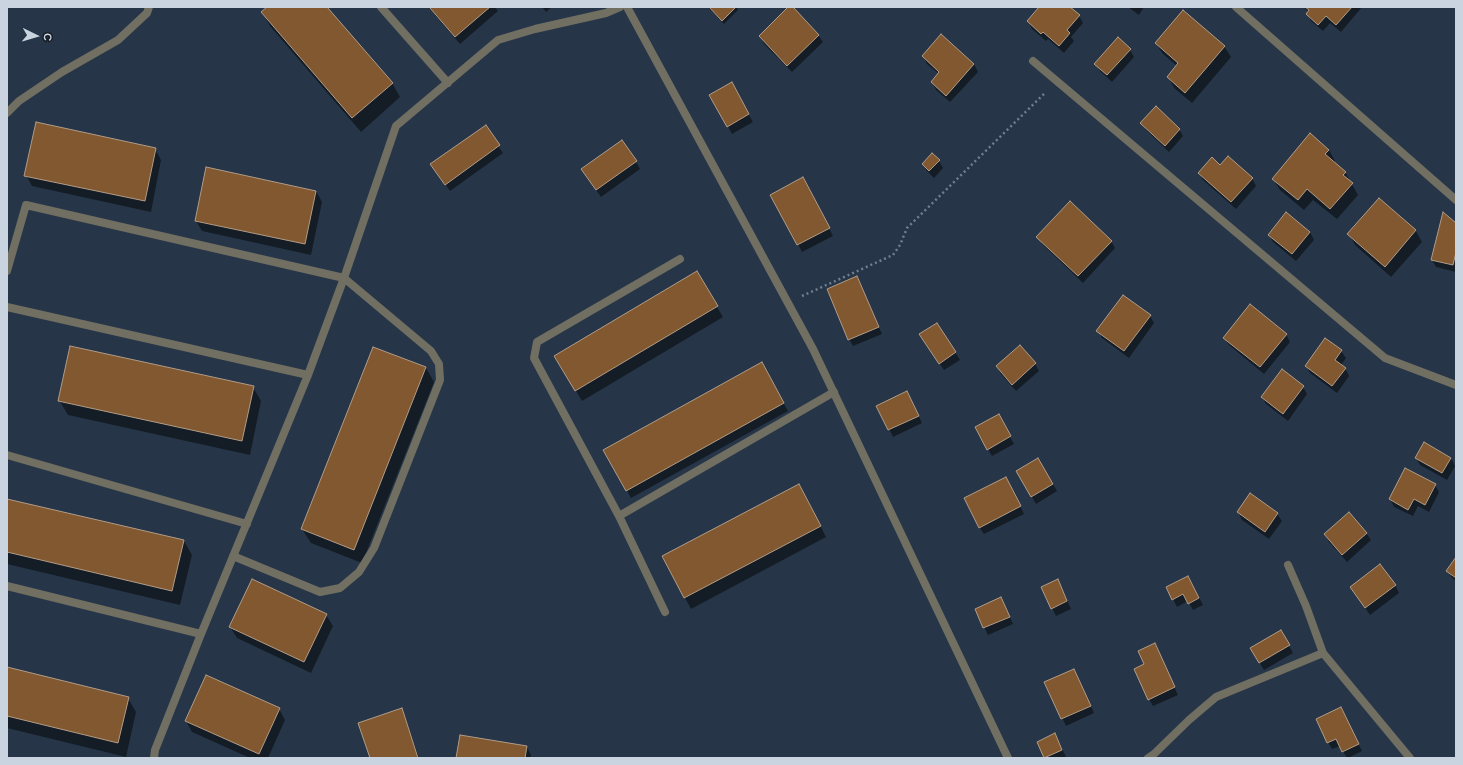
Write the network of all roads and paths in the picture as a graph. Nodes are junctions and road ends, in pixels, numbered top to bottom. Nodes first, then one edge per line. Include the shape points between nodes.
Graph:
1 (149, 7) edge
2 (381, 7) edge
3 (620, 7) edge
4 (627, 7) edge
5 (1236, 7) edge
6 (1033, 61) dead end
7 (1056, 82) junction
8 (448, 83) junction
9 (7, 113) edge
10 (1456, 200) edge
11 (680, 259) dead end
12 (7, 271) edge
13 (344, 278) junction
14 (788, 302) junction
15 (7, 307) edge
16 (308, 374) junction
17 (1456, 385) edge
18 (834, 392) junction
19 (7, 455) edge
20 (619, 516) junction
21 (247, 524) junction
22 (233, 556) junction
23 (1288, 565) dead end
24 (7, 586) edge
25 (665, 612) dead end
26 (201, 634) junction
27 (1323, 653) junction
28 (154, 758) edge
29 (1008, 758) edge
30 (1148, 758) edge
31 (1410, 758) edge

1 - 9 street via 147,13 118,40 62,72 19,101
2 - 8 street
3 - 8 street via 606,13 498,40
4 - 14 street
5 - 10 street
6 - 7 street
7 - 14 path via 908,228 893,255
7 - 17 street via 1385,358
8 - 13 street via 396,126
11 - 20 street via 537,342 534,358
12 - 13 street via 26,205
13 - 16 street
13 - 22 street via 430,351 439,364 440,380 374,548 359,572 340,588 320,592
14 - 18 street
15 - 16 street
16 - 21 street
18 - 20 street
18 - 29 street
19 - 21 street
20 - 25 street
21 - 22 street
22 - 26 street
23 - 27 street
24 - 26 street
26 - 28 street
27 - 30 street via 1216,697
27 - 31 street

